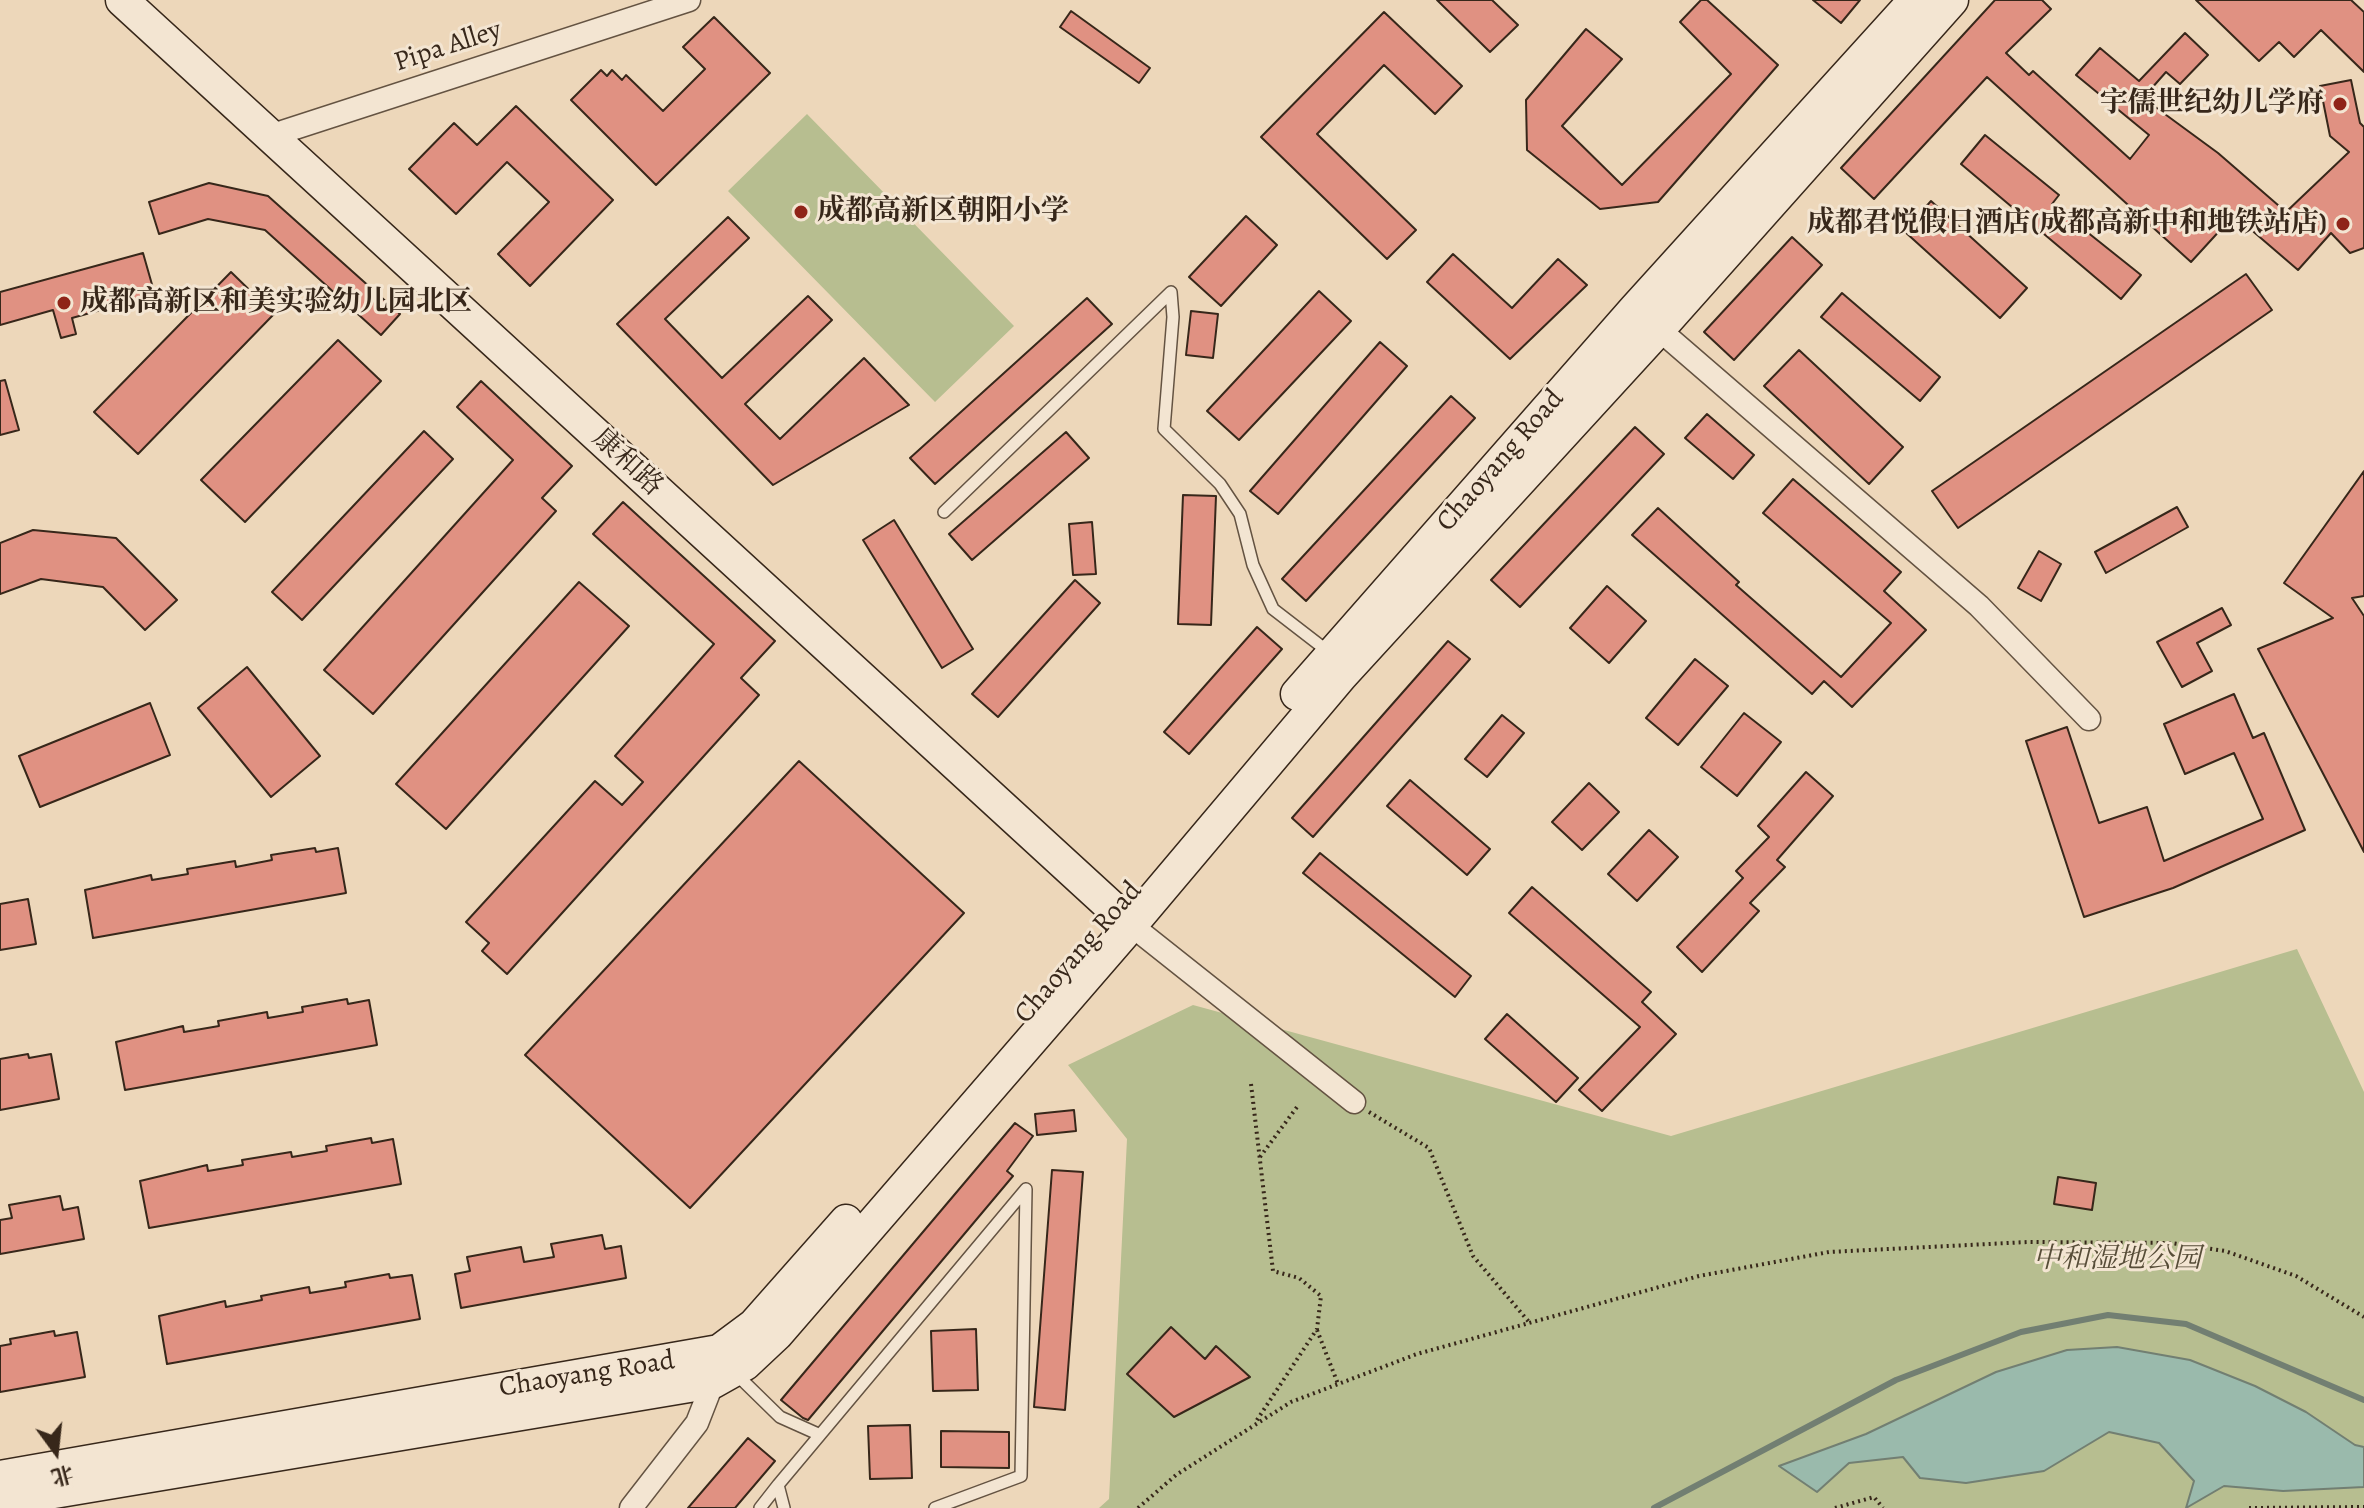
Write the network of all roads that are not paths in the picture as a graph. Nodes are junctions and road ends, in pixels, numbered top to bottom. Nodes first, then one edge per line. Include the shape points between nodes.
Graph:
1 (122, 0) edge
2 (689, 0) edge
3 (1915, 0) edge
4 (1952, 0) edge
5 (270, 136) junction
6 (1647, 319) junction
7 (944, 512) dead end
8 (1330, 654) junction
9 (2089, 719) dead end
10 (1124, 918) junction
11 (1354, 1102) road end
12 (723, 1377) junction
13 (818, 1434) junction
14 (0, 1477) edge
15 (778, 1485) junction
16 (0, 1501) edge
17 (631, 1508) edge
18 (760, 1508) edge
19 (784, 1508) edge
20 (935, 1508) edge

1 - 5 main road, 康和路
2 - 5 street, Pipa Alley
3 - 6 main road, Chaoyang Road
4 - 6 main road, Chaoyang Road
5 - 10 main road, 康和路
6 - 8 main road, Chaoyang Road
6 - 9 street via 1979,606
6 - 10 main road, Chaoyang Road via 1341,676
7 - 8 lane via 1171,292 1164,429 1220,484 1240,514 1253,565 1273,609
8 - 10 main road, Chaoyang Road
10 - 11 street
10 - 12 main road, Chaoyang Road via 777,1334
10 - 14 main road, Chaoyang Road via 754,1325 719,1351
12 - 13 lane via 780,1417
12 - 16 main road
12 - 17 street, Chaoyang Road via 697,1423
13 - 15 lane
13 - 20 lane via 1026,1189 1021,1476
15 - 18 lane
15 - 19 lane

